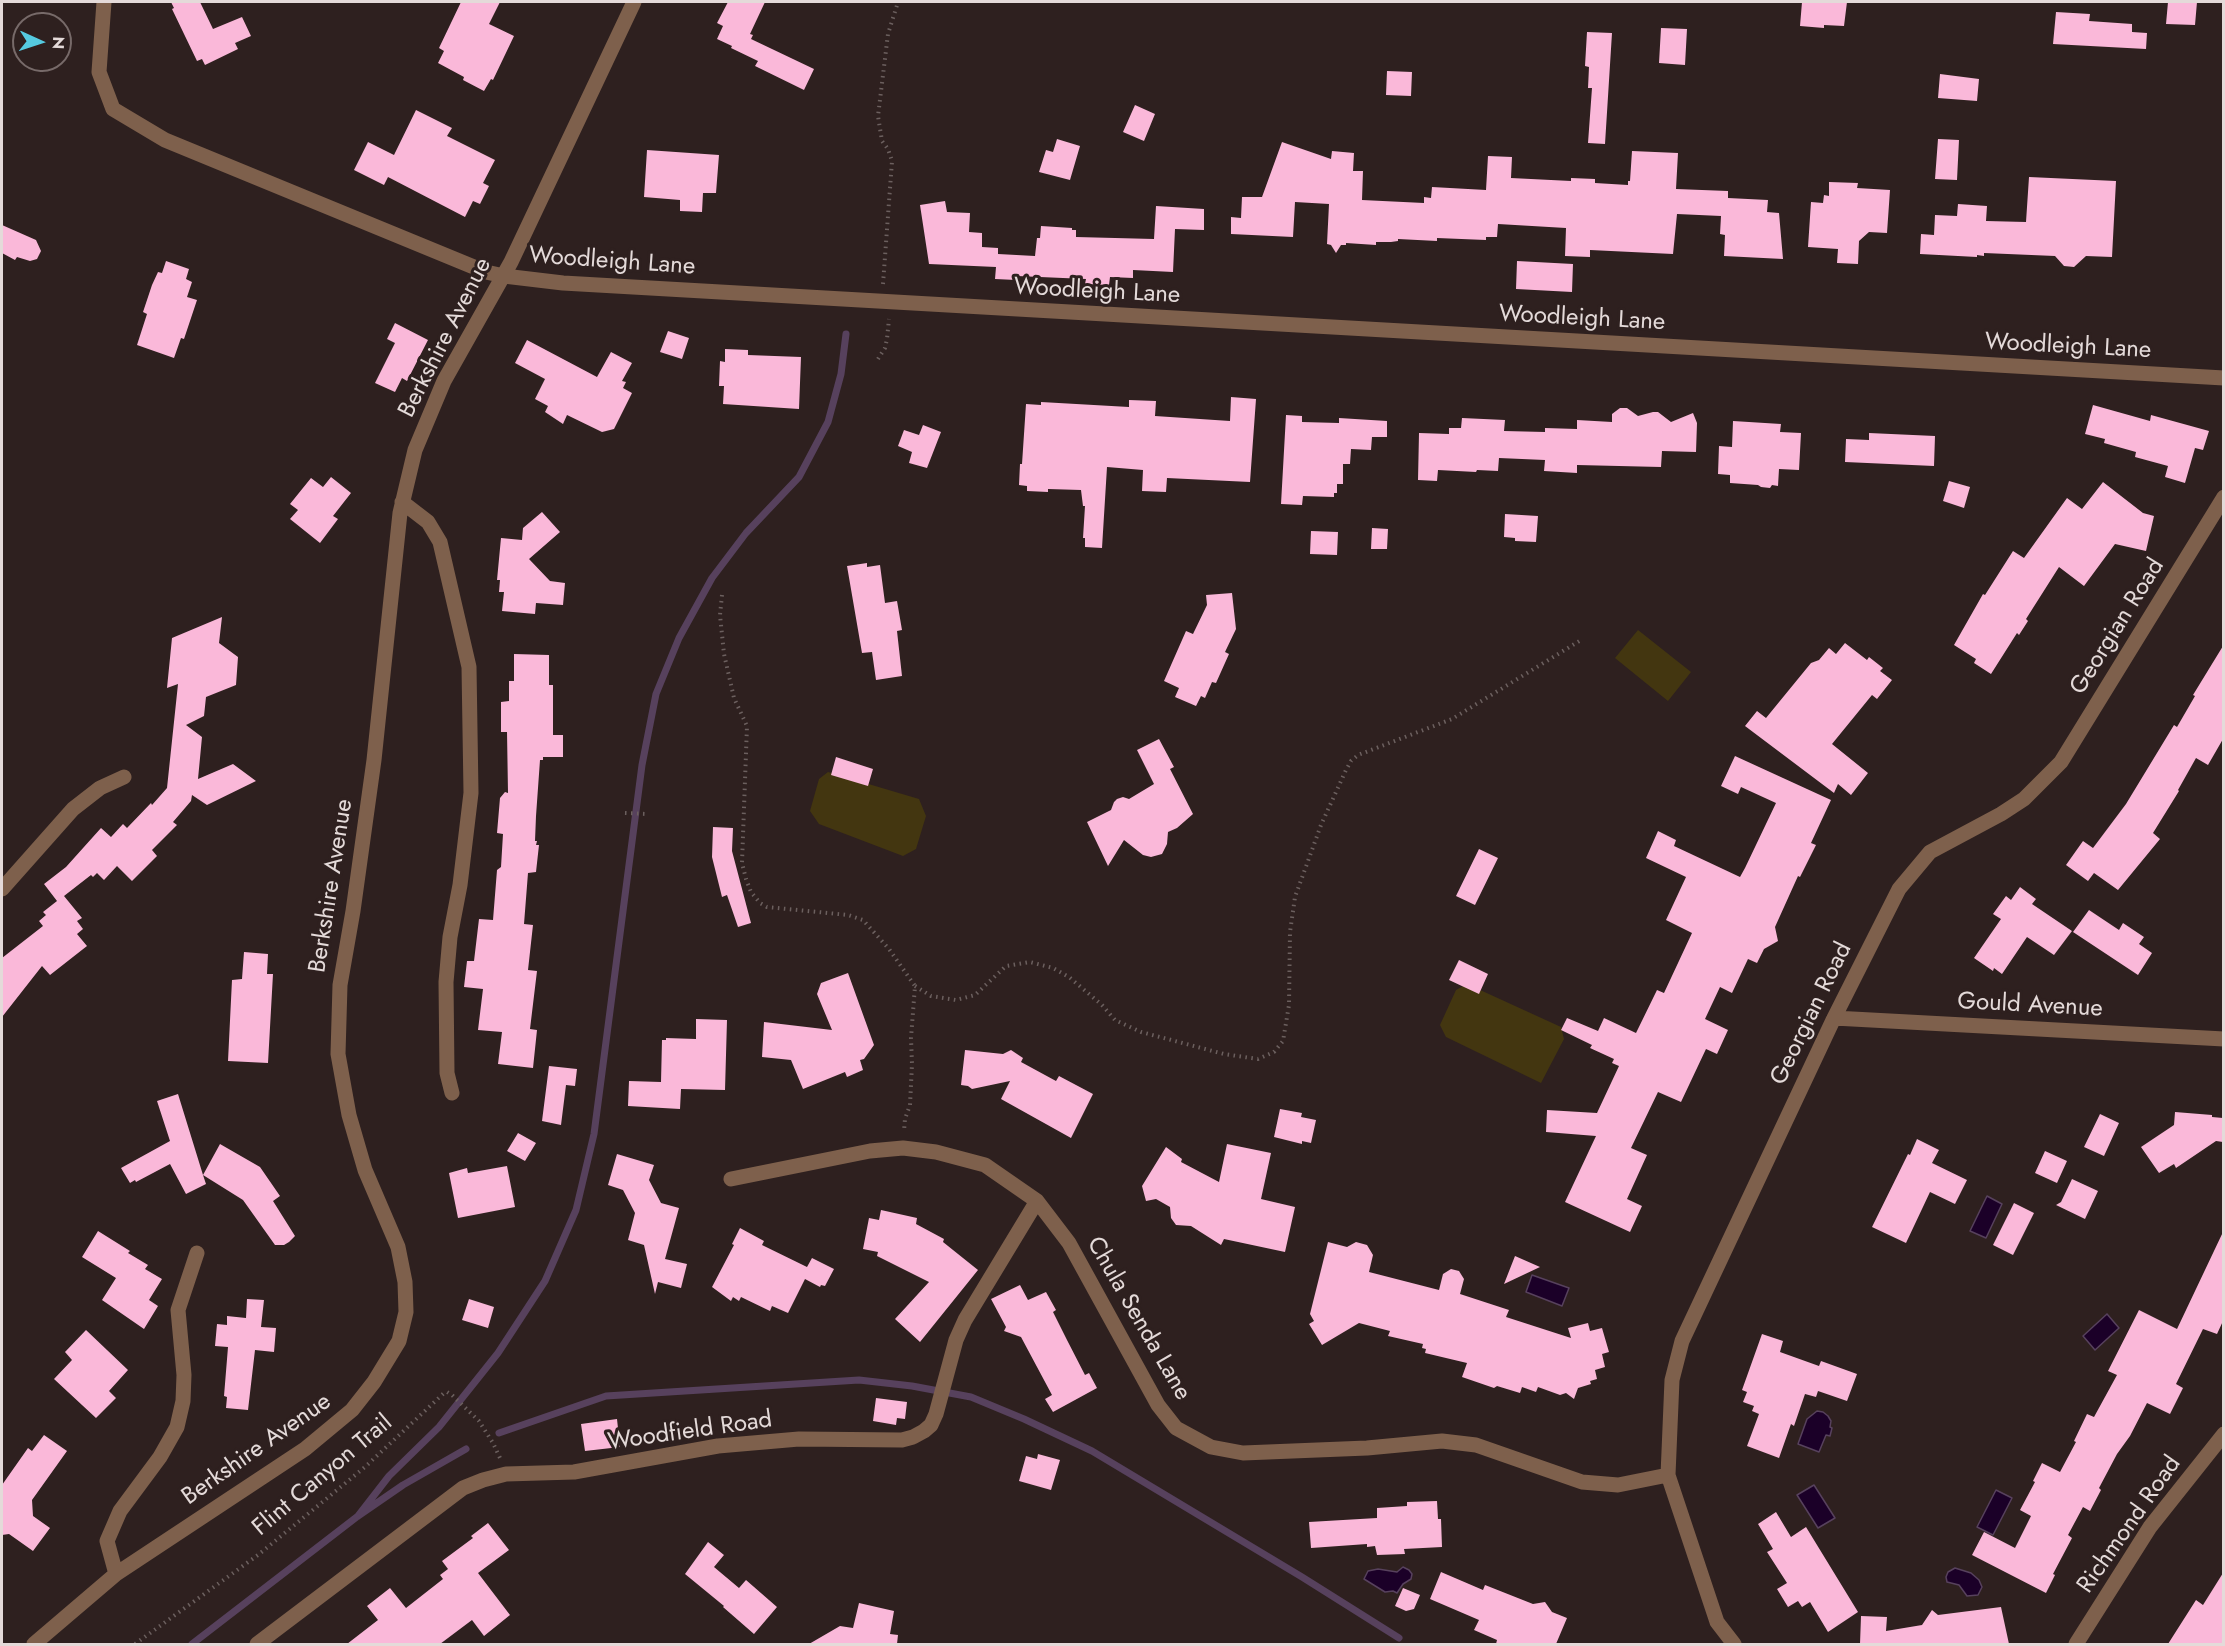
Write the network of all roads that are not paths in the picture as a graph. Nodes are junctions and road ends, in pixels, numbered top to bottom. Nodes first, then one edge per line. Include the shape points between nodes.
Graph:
1 (104, 2) edge
2 (634, 2) edge
3 (504, 276) junction
4 (2223, 378) edge
5 (2223, 497) edge
6 (402, 502) junction
7 (124, 777) dead end
8 (2, 889) edge
9 (1834, 1018) junction
10 (2223, 1039) edge
11 (452, 1093) dead end
12 (731, 1179) dead end
13 (1037, 1201) junction
14 (197, 1253) dead end
15 (2223, 1434) edge
16 (1668, 1475) junction
17 (116, 1574) junction
18 (34, 1644) edge
19 (257, 1644) edge
20 (1734, 1644) edge
21 (2076, 1644) edge

1 - 3 street, Woodleigh Lane via 99,72 113,109 165,140
2 - 3 street, Berkshire Avenue
3 - 4 street, Woodleigh Lane via 575,284
3 - 6 street, Berkshire Avenue via 444,381 415,450
5 - 9 street, Georgian Road via 2061,762 2024,799 1930,852 1899,889
6 - 11 street via 428,522 440,542 469,667 471,794 446,982 447,1073
6 - 17 street, Berkshire Avenue via 374,760 340,985 338,1054 349,1115 365,1170 398,1247 406,1312 399,1341 352,1410 305,1449
7 - 8 street via 100,788 74,809
9 - 10 street, Gould Avenue
9 - 16 street, Georgian Road via 1682,1341 1672,1380
12 - 13 street, Chula Senda Lane via 903,1148 936,1152 985,1166
13 - 16 street, Chula Senda Lane via 1069,1243 1158,1405 1176,1428 1211,1447 1243,1454 1442,1441 1476,1446 1582,1482 1618,1485
13 - 19 street, Woodfield Road via 965,1320 931,1425 913,1437 799,1439 718,1446 574,1472 506,1474 483,1480 464,1488
14 - 17 street via 178,1310 184,1375 177,1427 120,1511 107,1540
15 - 21 street, Richmond Road via 2150,1527
16 - 20 street, Georgian Road via 1717,1622
17 - 18 street, Berkshire Avenue

